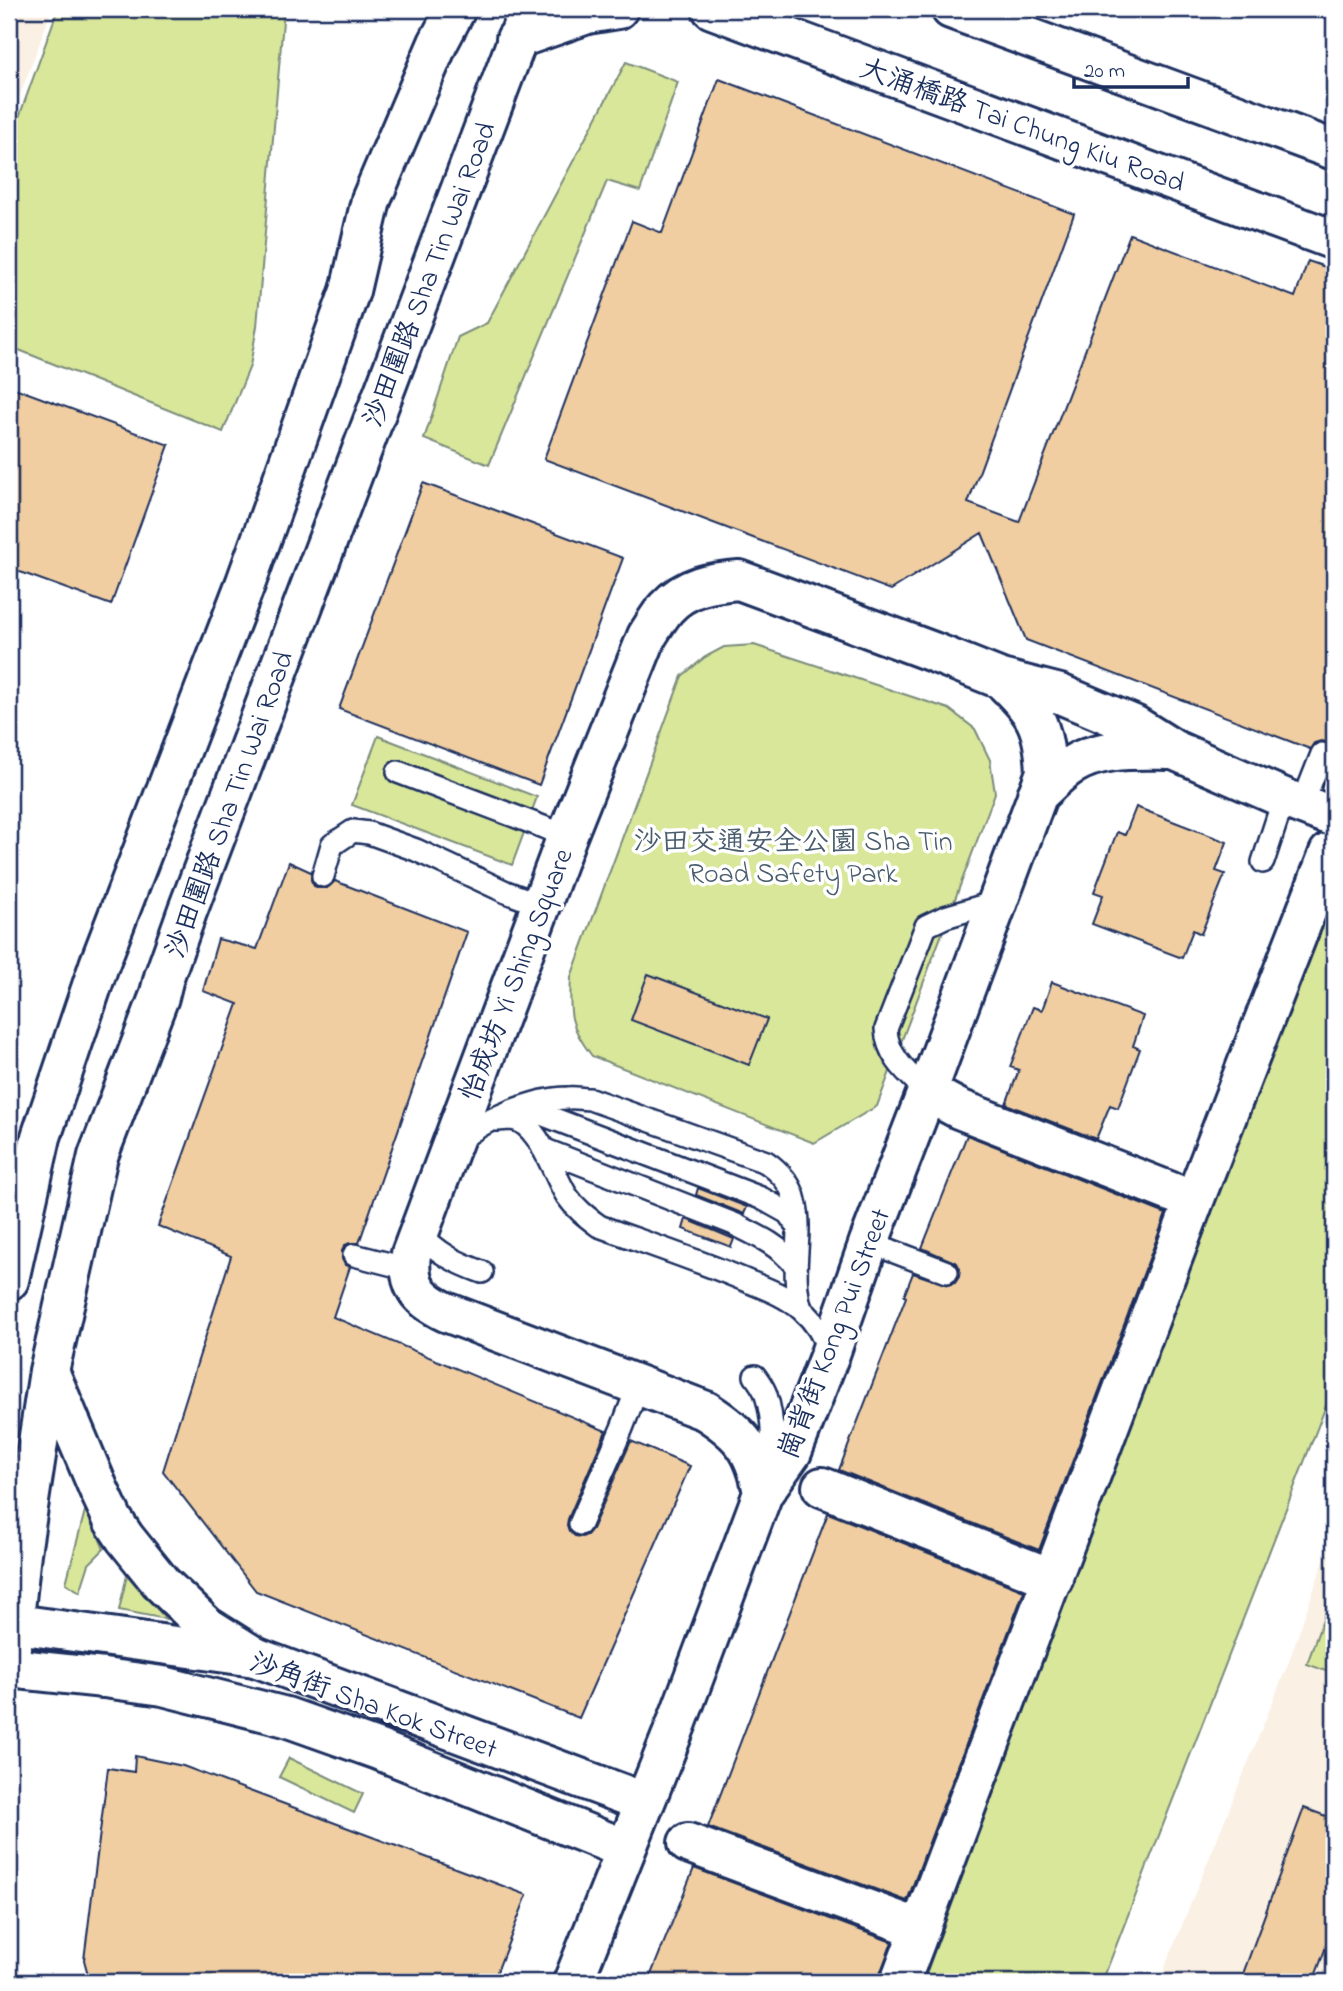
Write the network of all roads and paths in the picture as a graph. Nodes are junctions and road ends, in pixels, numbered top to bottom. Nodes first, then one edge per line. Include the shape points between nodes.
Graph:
1 (456, 9) edge
2 (618, 9) edge
3 (712, 9) edge
4 (951, 9) edge
5 (523, 24) edge
6 (435, 26) edge
7 (1334, 150) edge
8 (1334, 240) edge
9 (1001, 679) junction
10 (1174, 750) junction
11 (1322, 754) dead end
12 (398, 772) dead end
13 (1037, 795) junction
14 (1312, 818) edge
15 (567, 836) junction
16 (1263, 862) dead end
17 (323, 876) dead end
18 (999, 901) junction
19 (541, 905) junction
20 (927, 1092) junction
21 (523, 1107) junction
22 (492, 1121) junction
23 (543, 1149) junction
24 (447, 1154) junction
25 (1194, 1201) junction
26 (797, 1226) junction
27 (419, 1233) junction
28 (869, 1242) junction
29 (355, 1255) dead end
30 (795, 1265) junction
31 (409, 1269) junction
32 (482, 1272) dead end
33 (947, 1272) dead end
34 (9, 1280) edge
35 (801, 1309) junction
36 (830, 1354) junction
37 (49, 1371) junction
38 (755, 1376) dead end
39 (639, 1384) junction
40 (822, 1488) dead end
41 (763, 1493) junction
42 (580, 1524) dead end
43 (1053, 1579) junction
44 (11, 1623) edge
45 (255, 1657) junction
46 (9, 1667) edge
47 (644, 1802) junction
48 (688, 1843) dead end
49 (625, 1849) junction
50 (920, 1929) junction
51 (573, 1982) edge
52 (900, 1982) edge

1 - 6 street
2 - 5 street
3 - 8 street, 大涌橋路 Tai Chung Kiu Road
4 - 7 street
5 - 37 street, 沙田圍路 Sha Tin Wai Road via 98,1156
6 - 34 street via 372,200 350,291 291,460 99,965 41,1137
9 - 10 street, 崗背街 Kong Pui Street via 1060,694 1134,725
9 - 13 street, 崗背街 Kong Pui Street via 1025,702 1041,730 1046,772
9 - 15 street, 怡成坊 Yi Shing Square via 739,580 688,590 666,608 647,636
10 - 13 street, 崗背街 Kong Pui Street via 1119,750 1090,756 1071,765
10 - 14 street, 崗背街 Kong Pui Street
11 - 14 lane
12 - 15 lane
13 - 18 street, 崗背街 Kong Pui Street
14 - 16 lane
14 - 25 street
15 - 19 street, 怡成坊 Yi Shing Square
17 - 19 lane via 332,845 353,831 369,833
18 - 20 street, 崗背街 Kong Pui Street
18 - 20 lane via 926,926 886,1029 892,1053
19 - 24 street, 怡成坊 Yi Shing Square
20 - 25 street via 959,1109
20 - 28 street, 崗背街 Kong Pui Street
21 - 22 lane
21 - 26 lane via 761,1198 788,1213
21 - 26 lane via 567,1098 590,1099 766,1162 786,1181 795,1200
22 - 23 lane via 513,1119 525,1125
22 - 24 lane via 462,1138
23 - 30 lane via 734,1224 775,1245
23 - 35 lane via 568,1198 599,1226 775,1292
24 - 27 street, 怡成坊 Yi Shing Square
25 - 43 street
26 - 30 lane
27 - 31 street, 怡成坊 Yi Shing Square
27 - 32 lane via 452,1261
28 - 33 lane
28 - 36 street, 崗背街 Kong Pui Street
29 - 31 lane
30 - 35 lane
31 - 39 street via 415,1288 427,1303
35 - 36 lane via 819,1328
36 - 41 street, 崗背街 Kong Pui Street via 793,1452
37 - 44 street, 沙田圍路 Sha Tin Wai Road
37 - 45 street via 99,1490 125,1538 162,1584 206,1626
38 - 41 lane via 766,1394 771,1423 773,1455
39 - 41 street via 728,1424 746,1445
39 - 42 lane
40 - 43 street
41 - 47 street, 崗背街 Kong Pui Street
43 - 50 street
44 - 45 street, 沙角街 Sha Kok Street
44 - 46 street, 沙田圍路 Sha Tin Wai Road
45 - 47 street, 沙角街 Sha Kok Street
46 - 49 street, 沙角街 Sha Kok Street via 163,1686 286,1717
47 - 49 street, 崗背街 Kong Pui Street
48 - 50 street
49 - 51 street, 崗背街 Kong Pui Street
50 - 52 street

